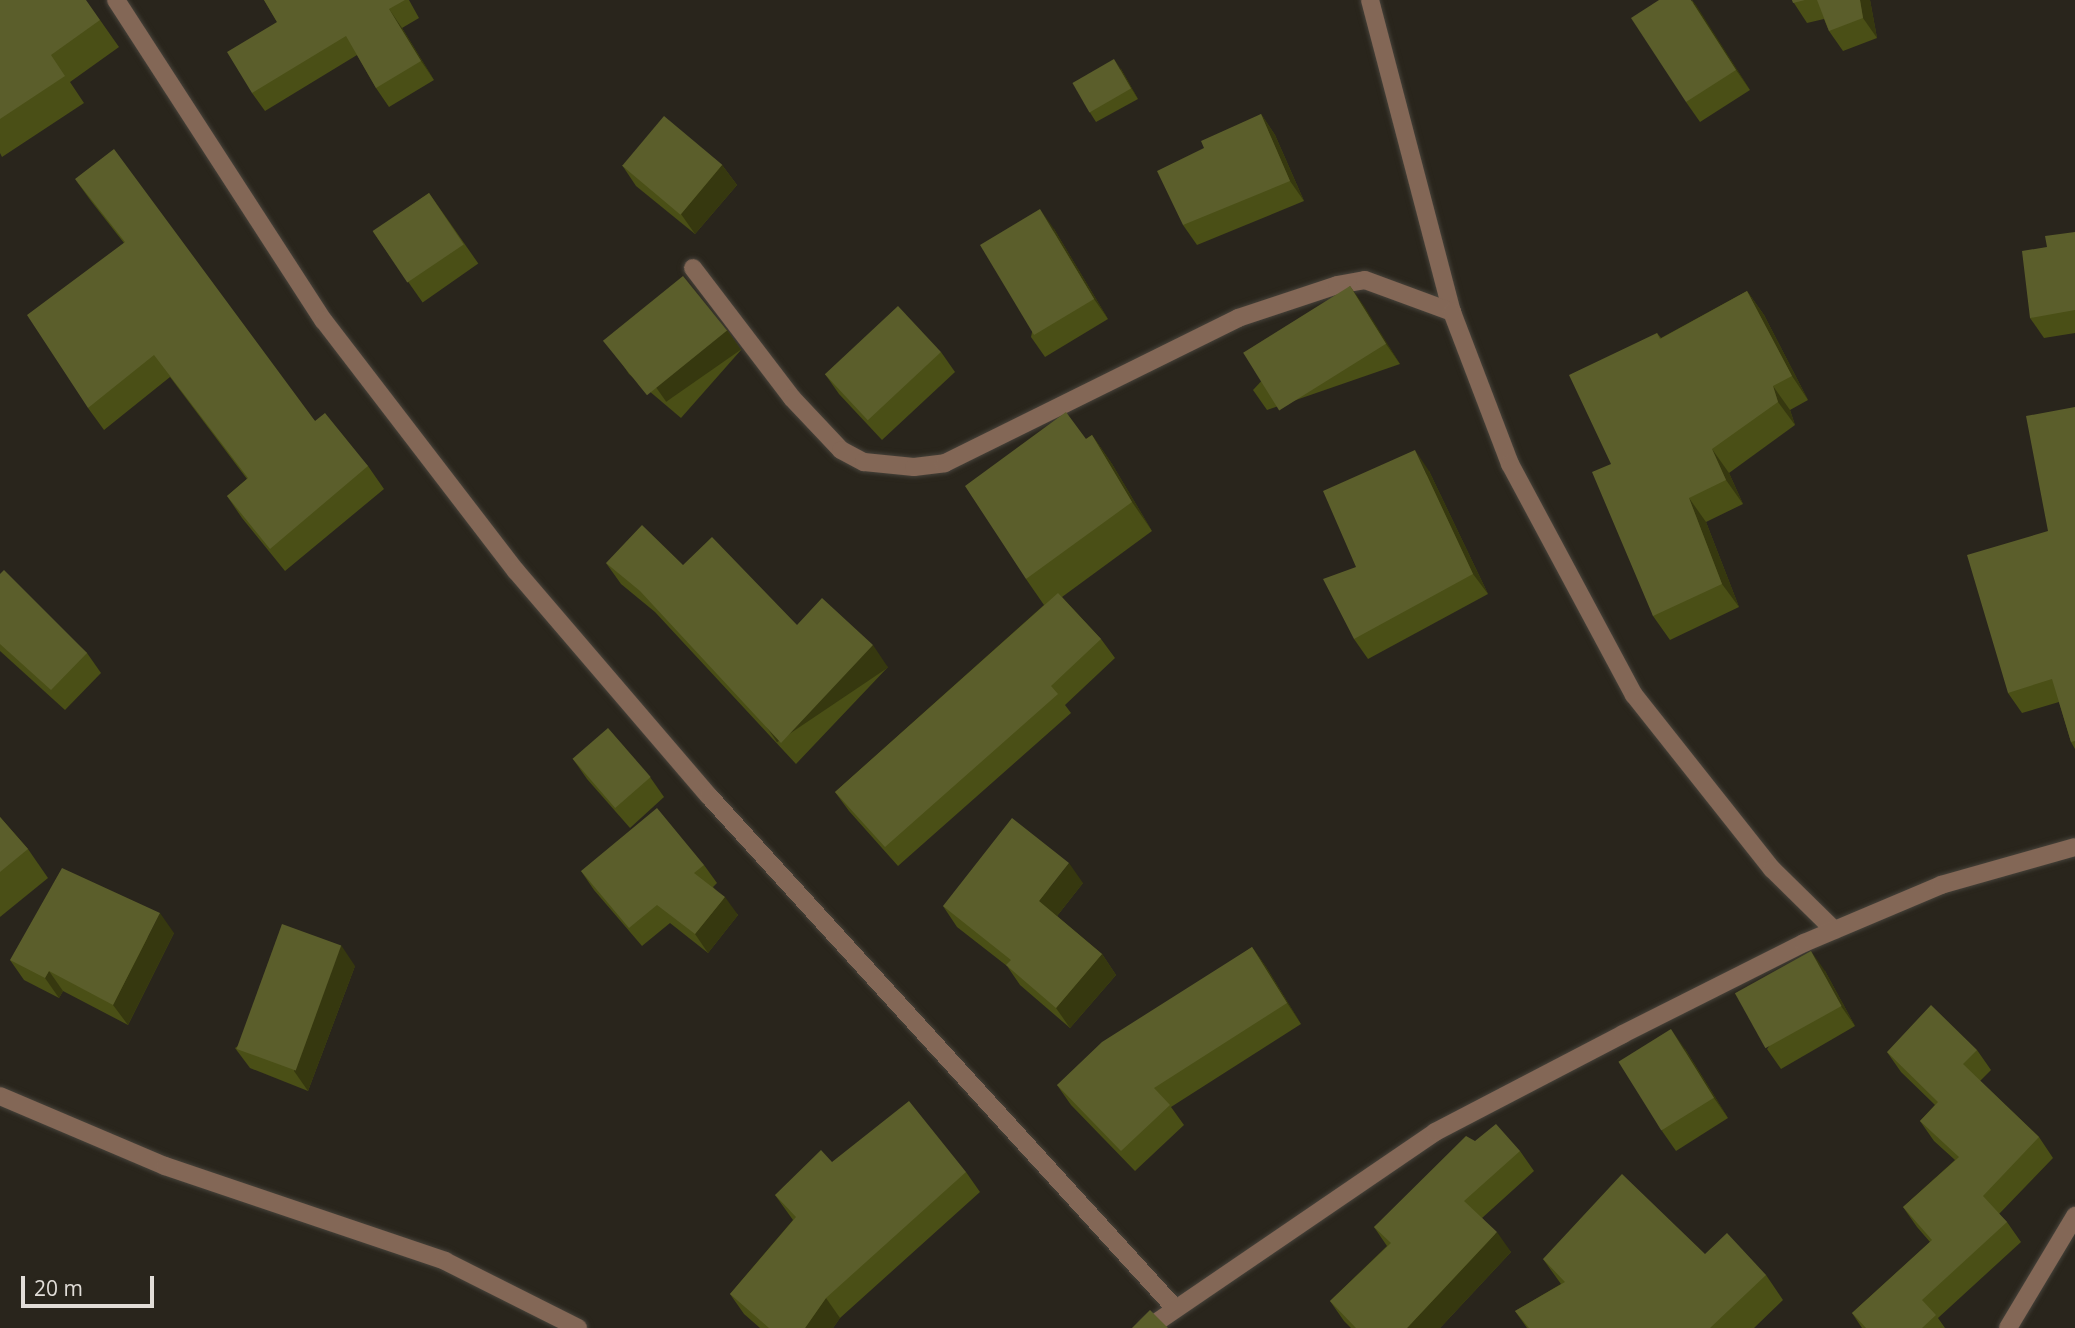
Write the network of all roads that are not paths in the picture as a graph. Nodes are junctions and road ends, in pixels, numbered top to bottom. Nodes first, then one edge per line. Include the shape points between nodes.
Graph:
1 (116, 0) edge
2 (1370, 0) edge
3 (693, 268) dead end
4 (1452, 312) junction
5 (2075, 847) edge
6 (1834, 930) junction
7 (0, 1096) edge
8 (2075, 1216) edge
9 (1174, 1307) junction
10 (579, 1328) edge
11 (1148, 1328) edge
12 (2008, 1328) edge

1 - 9 street via 324,321 516,571 709,796
2 - 4 street
3 - 4 street via 792,398 841,450 864,462 914,467 945,463 1238,318 1337,285 1365,279
4 - 6 street via 1510,464 1634,695 1772,869
5 - 6 street via 1941,886
6 - 9 street via 1435,1132
7 - 10 street via 166,1166 445,1261
8 - 12 street
9 - 11 street

